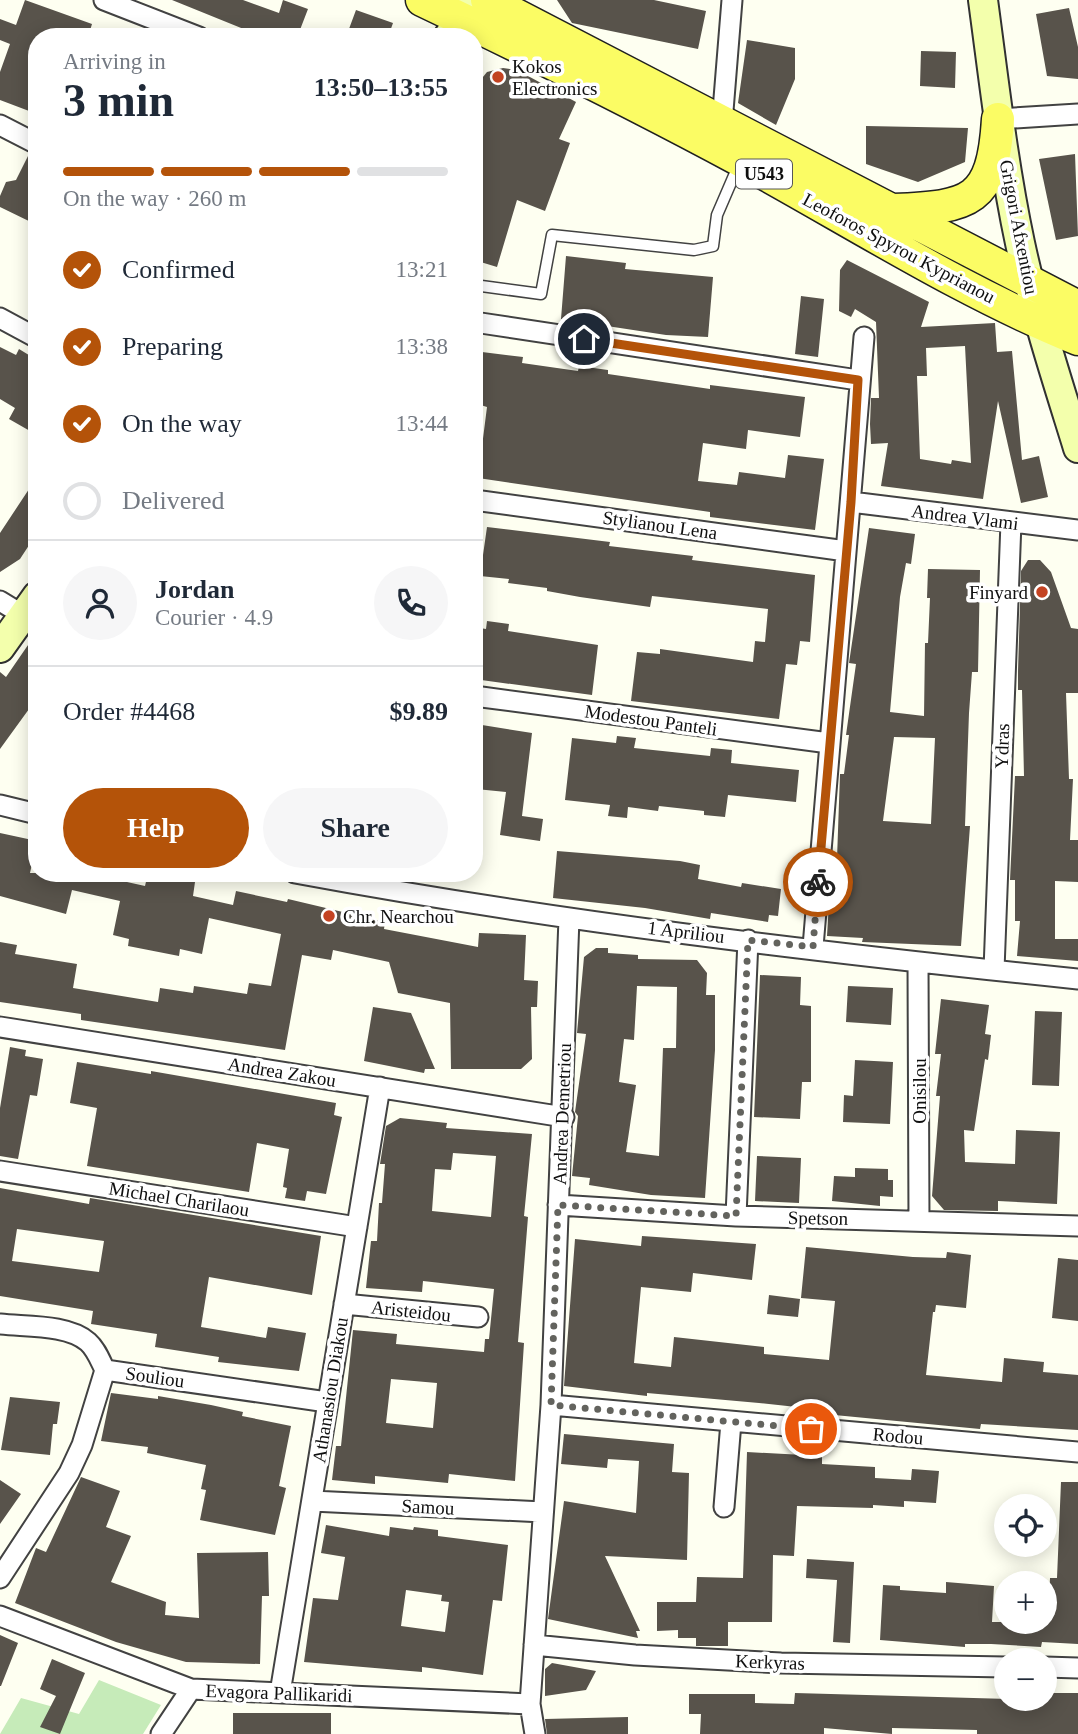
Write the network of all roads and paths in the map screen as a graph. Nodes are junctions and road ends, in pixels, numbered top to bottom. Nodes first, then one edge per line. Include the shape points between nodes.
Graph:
1 (104, 0) edge
2 (422, 0) edge
3 (732, 0) edge
4 (983, 0) edge
5 (480, 18) edge
6 (176, 28) edge
7 (1078, 114) edge
8 (998, 119) junction
9 (722, 123) junction
10 (0, 125) edge
11 (28, 139) edge
12 (740, 160) junction
13 (892, 210) junction
14 (1029, 282) junction
15 (483, 286) edge
16 (1078, 307) edge
17 (0, 318) edge
18 (483, 323) edge
19 (1040, 324) junction
20 (28, 333) edge
21 (864, 337) dead end
22 (1078, 339) edge
23 (858, 380) junction
24 (1078, 448) edge
25 (483, 501) edge
26 (851, 502) junction
27 (1011, 522) junction
28 (1078, 530) edge
29 (846, 551) junction
30 (20, 604) edge
31 (0, 648) edge
32 (483, 697) edge
33 (829, 743) junction
34 (0, 805) edge
35 (28, 812) edge
36 (342, 882) edge
37 (569, 918) junction
38 (748, 940) junction
39 (813, 947) junction
40 (918, 962) junction
41 (994, 970) junction
42 (1078, 979) edge
43 (0, 1027) edge
44 (380, 1087) junction
45 (564, 1117) junction
46 (0, 1171) edge
47 (558, 1205) junction
48 (736, 1216) junction
49 (919, 1220) junction
50 (1078, 1226) edge
51 (357, 1227) junction
52 (344, 1304) junction
53 (478, 1317) dead end
54 (0, 1324) edge
55 (105, 1370) junction
56 (327, 1402) junction
57 (551, 1405) junction
58 (732, 1422) junction
59 (1078, 1452) edge
60 (312, 1501) junction
61 (724, 1507) dead end
62 (543, 1512) junction
63 (0, 1578) edge
64 (0, 1616) edge
65 (534, 1645) junction
66 (994, 1667) edge
67 (1057, 1667) edge
68 (1078, 1668) edge
69 (191, 1689) junction
70 (280, 1693) junction
71 (530, 1704) junction
72 (161, 1734) edge
73 (535, 1734) edge

1 - 6 street
2 - 5 main road, Leoforos Spyrou Kyprianou
3 - 9 street
4 - 8 street, Grigori Afxentiou
5 - 9 main road, Leoforos Spyrou Kyprianou / U543
5 - 12 main road, Leoforos Spyrou Kyprianou / U543
7 - 8 street
8 - 13 main road via 992,173 977,191 958,203 937,208
8 - 14 street, Grigori Afxentiou
9 - 13 main road, Leoforos Spyrou Kyprianou / U543
10 - 11 street
12 - 15 lane via 717,215 713,246 694,250 552,234 541,294
12 - 19 main road, Leoforos Spyrou Kyprianou / U543
13 - 14 main road, Leoforos Spyrou Kyprianou / U543
14 - 16 main road, Leoforos Spyrou Kyprianou / U543
14 - 19 street, Grigori Afxentiou
17 - 20 street
18 - 23 street
19 - 22 main road, Leoforos Spyrou Kyprianou / U543
19 - 24 street, Grigori Afxentiou
21 - 23 street
23 - 26 street
25 - 29 street, Stylianou Lena
26 - 27 street, Andrea Vlami
26 - 29 street
27 - 28 street, Andrea Vlami
27 - 41 street, Ydras
29 - 33 street
30 - 31 street
32 - 33 street, Modestou Panteli
33 - 39 street
34 - 35 street
36 - 37 street, 1 Apriliou via 458,904
37 - 38 street, 1 Apriliou
37 - 45 street, Andrea Demetriou
38 - 39 street, 1 Apriliou
38 - 48 street
39 - 40 street, 1 Apriliou
40 - 41 street, 1 Apriliou
40 - 49 street, Onisilou
41 - 42 street, 1 Apriliou
43 - 44 street, Andrea Zakou
44 - 45 street, Andrea Zakou
44 - 51 street, Athanasiou Diakou
45 - 47 street, Andrea Demetriou
46 - 51 street, Michael Charilaou
47 - 48 street, Spetson
47 - 57 street, Andrea Demetriou
48 - 49 street, Spetson
49 - 50 street, Spetson
51 - 52 street, Athanasiou Diakou
52 - 53 street, Aristeidou
52 - 56 street, Athanasiou Diakou
54 - 55 street, Souliou via 66,1332 85,1339
55 - 56 street, Souliou
55 - 63 street via 69,1473
56 - 60 street, Athanasiou Diakou
57 - 58 street, Rodou
57 - 62 street, Andrea Demetriou
58 - 59 street, Rodou
58 - 61 street
60 - 62 street, Samou
60 - 70 street, Athanasiou Diakou
62 - 65 street, Andrea Demetriou
64 - 69 street, Evagora Pallikaridi
65 - 66 street, Kerkyras via 781,1663
65 - 71 street, Andrea Demetriou
67 - 68 street
69 - 70 street, Evagora Pallikaridi
69 - 72 street
70 - 71 street, Evagora Pallikaridi
71 - 73 street, Andrea Demetriou

